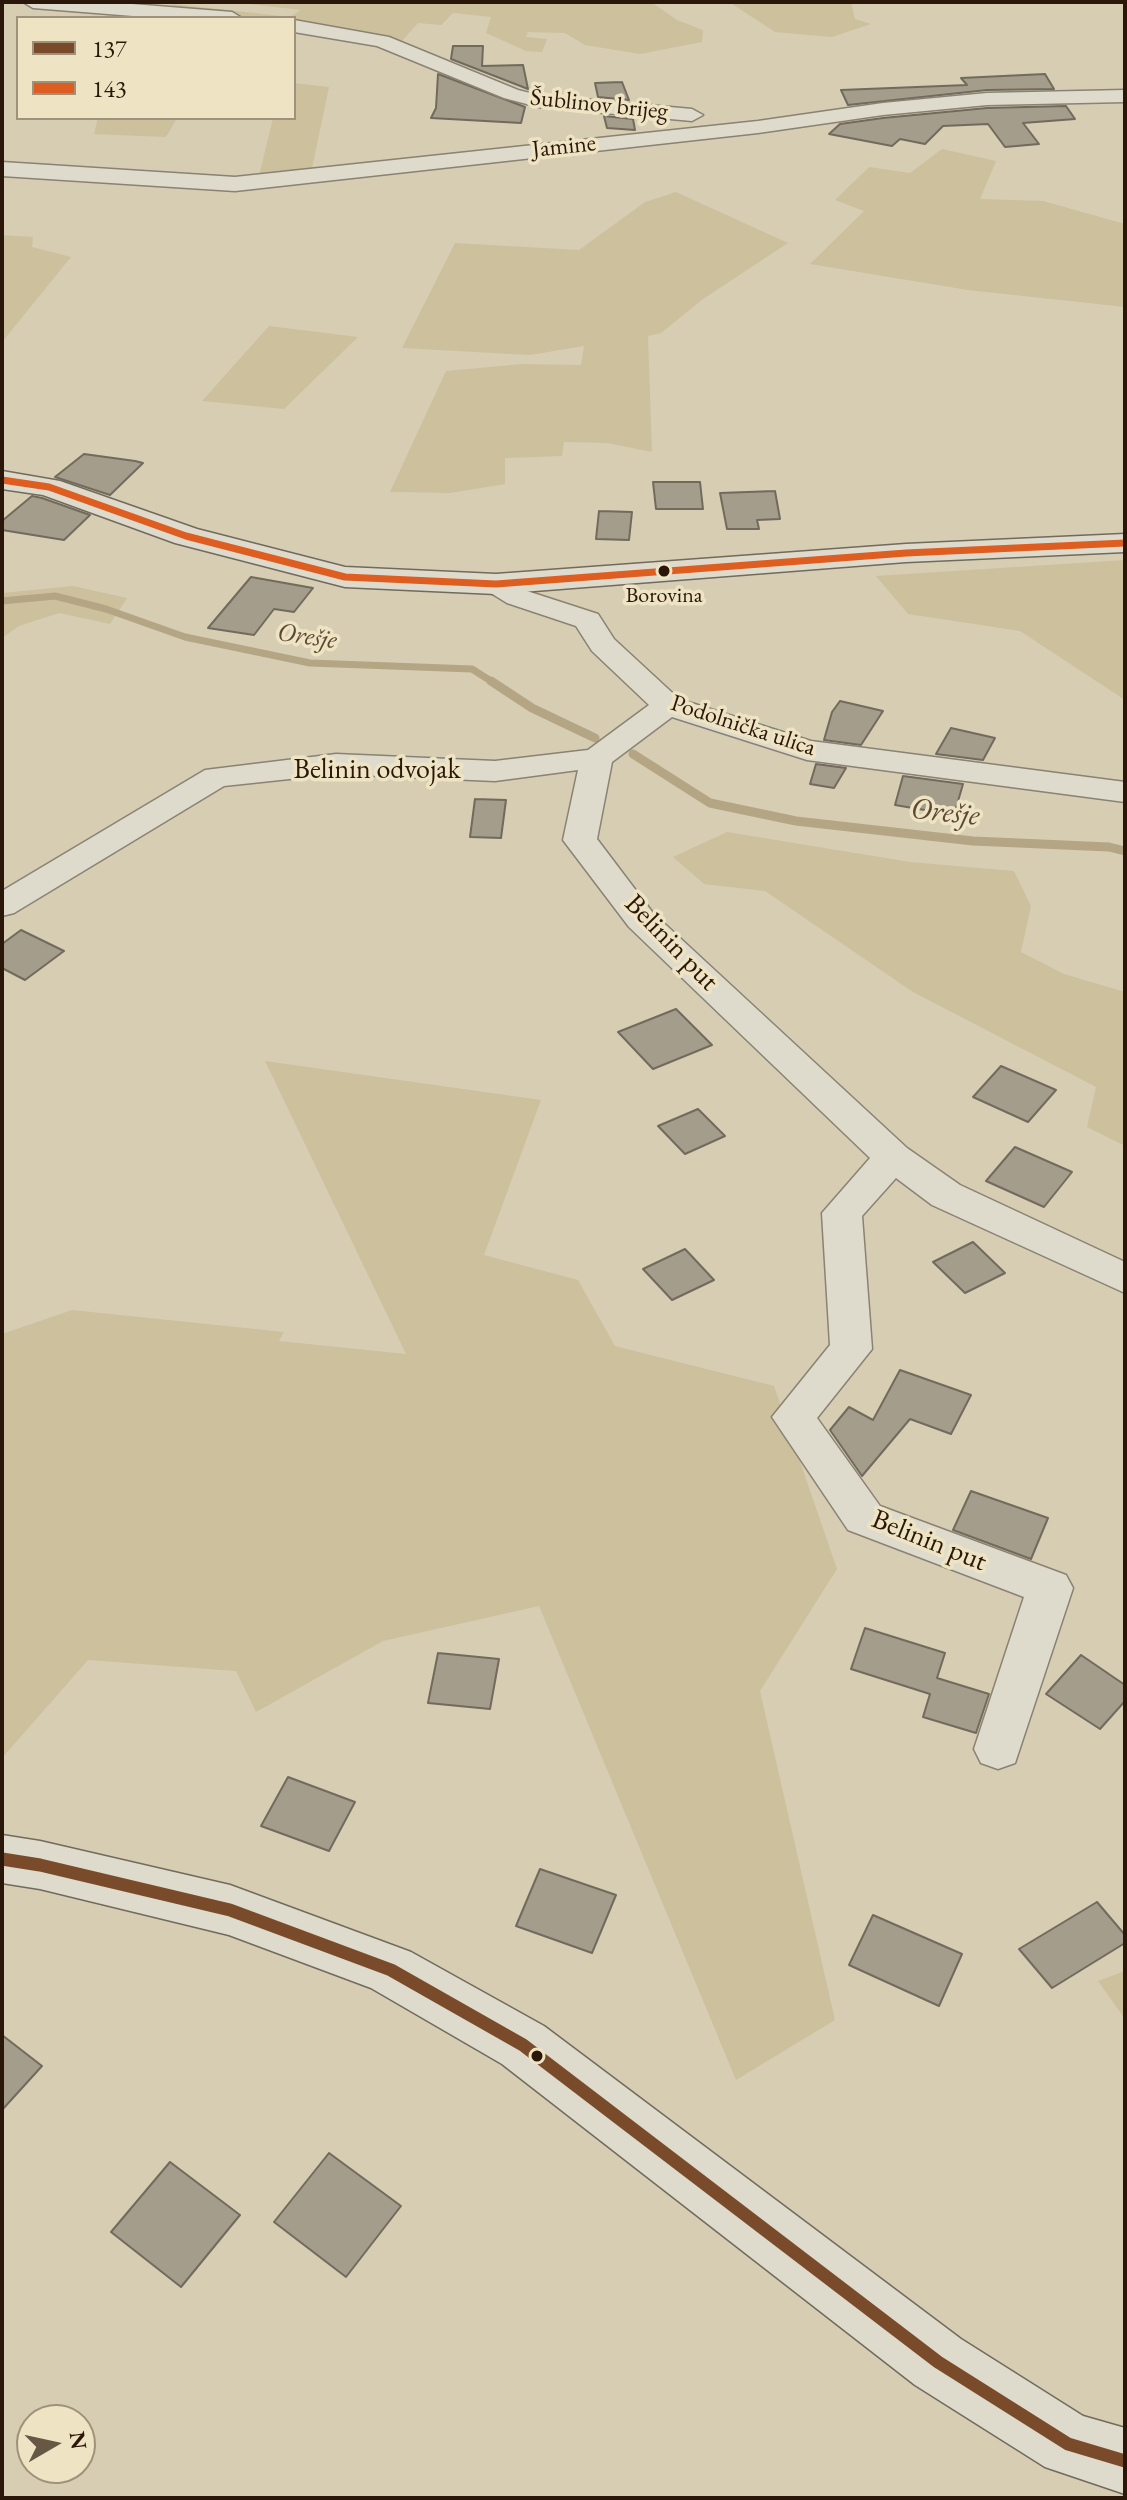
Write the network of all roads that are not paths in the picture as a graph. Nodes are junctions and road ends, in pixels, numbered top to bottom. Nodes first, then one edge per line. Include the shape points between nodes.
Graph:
1 (33, 2) edge
2 (207, 16) edge
3 (296, 26) edge
4 (1125, 96) edge
5 (820, 118) junction
6 (2, 169) edge
7 (2, 480) edge
8 (1125, 543) edge
9 (496, 584) junction
10 (668, 706) junction
11 (597, 758) junction
12 (1125, 792) edge
13 (2, 906) edge
14 (893, 1157) junction
15 (1125, 1279) edge
16 (998, 1749) dead end
17 (2, 1859) edge
18 (1125, 2461) edge

1 - 2 street
3 - 5 street, Šublinov brijeg via 382,41 538,101 722,117
4 - 5 street, Jamine via 987,99
5 - 6 street, Jamine via 235,184
7 - 9 street via 49,487 186,536 345,577
8 - 9 street via 906,553
9 - 10 street, Podolnička ulica via 517,597 587,620 603,645
10 - 11 street
10 - 12 street, Podolnička ulica via 807,750
11 - 13 street, Belinin odvojak via 495,771 336,764 216,777
11 - 14 street, Belinin put via 580,840 641,920
14 - 15 street, Belinin put via 946,1195
14 - 16 street, Belinin put via 842,1213 851,1349 793,1417 864,1518 1050,1588
17 - 18 street via 230,1910 391,1970 523,2045 938,2362 1068,2444

